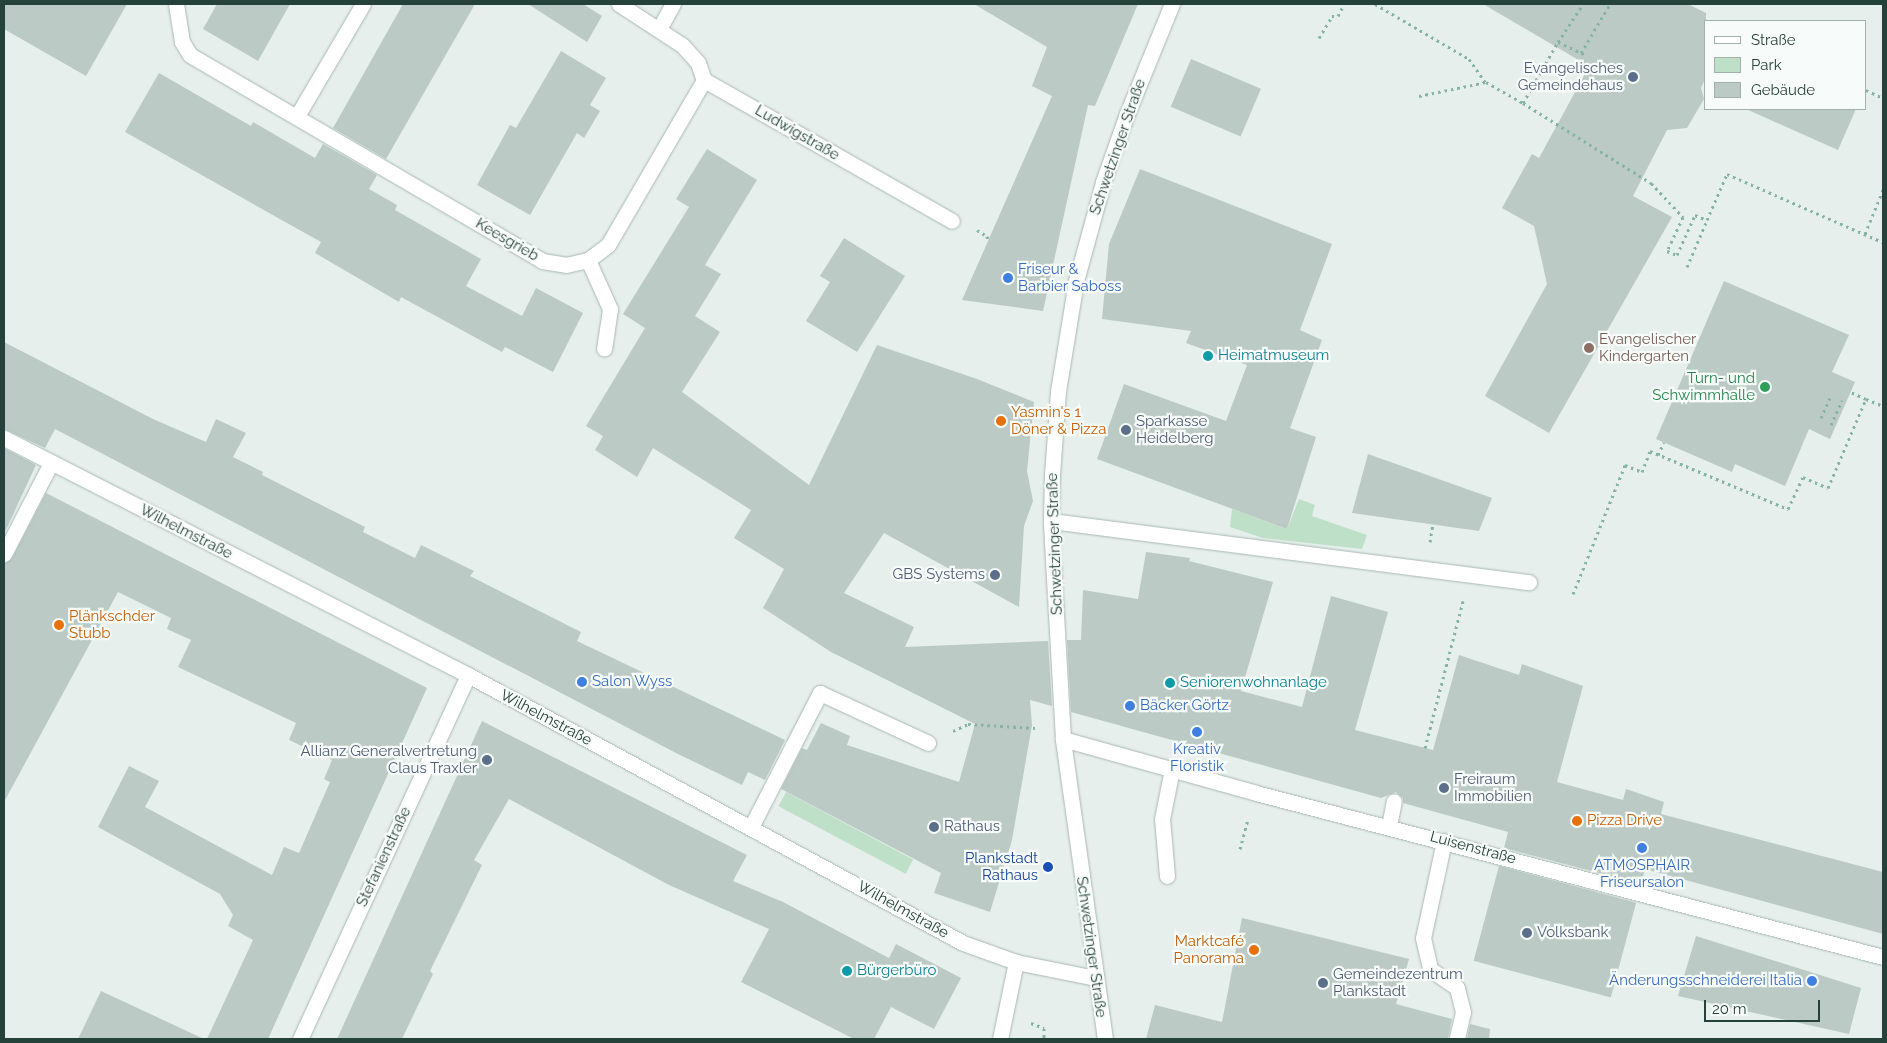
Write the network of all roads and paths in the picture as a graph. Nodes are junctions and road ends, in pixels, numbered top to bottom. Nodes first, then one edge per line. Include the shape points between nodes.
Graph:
1 (176, 4) edge
2 (364, 4) edge
3 (619, 4) edge
4 (673, 4) edge
5 (1172, 4) edge
6 (1344, 4) edge
7 (1375, 4) edge
8 (1583, 4) edge
9 (1610, 4) edge
10 (659, 28) junction
11 (1319, 38) dead end
12 (1558, 42) junction
13 (1581, 53) junction
14 (1586, 55) dead end
15 (704, 80) junction
16 (1486, 82) junction
17 (1867, 90) edge
18 (1419, 96) dead end
19 (1883, 98) edge
20 (1523, 103) junction
21 (298, 116) junction
22 (1883, 190) edge
23 (1707, 220) junction
24 (952, 221) dead end
25 (1865, 234) junction
26 (1883, 242) edge
27 (588, 260) junction
28 (1687, 266) dead end
29 (604, 349) dead end
30 (1851, 392) dead end
31 (1831, 396) dead end
32 (1866, 399) junction
33 (1842, 400) dead end
34 (1883, 406) edge
35 (1821, 418) dead end
36 (1831, 425) dead end
37 (4, 438) edge
38 (1664, 442) dead end
39 (1658, 455) junction
40 (50, 463) junction
41 (1051, 521) junction
42 (4, 554) edge
43 (1529, 582) dead end
44 (1573, 594) dead end
45 (1461, 609) dead end
46 (468, 675) junction
47 (1063, 734) junction
48 (928, 743) joint
49 (1425, 748) dead end
50 (1172, 769) junction
51 (1394, 801) dead end
52 (1389, 826) junction
53 (751, 828) junction
54 (1444, 840) junction
55 (1167, 876) dead end
56 (1883, 957) edge
57 (1016, 962) junction
58 (1095, 978) junction
59 (300, 1039) edge
60 (1000, 1039) edge
61 (1105, 1039) edge
62 (1457, 1039) edge

1 - 21 street, Keesgrieb via 182,42 190,54
2 - 21 street
3 - 10 street
4 - 10 street
5 - 41 street, Schwetzinger Straße via 1126,114 1103,182 1076,281 1058,391
6 - 11 path via 1338,16 1332,16
7 - 16 path via 1469,60
8 - 12 path
9 - 13 path
10 - 15 street via 682,45 698,63
12 - 13 path
12 - 20 path
13 - 14 path
15 - 24 street, Ludwigstraße
15 - 27 street, Keesgrieb via 608,245
16 - 18 path
16 - 20 path
17 - 19 path
20 - 23 path via 1651,183 1683,217 1667,251 1677,255 1695,215
21 - 27 street, Keesgrieb via 542,261 566,265
22 - 25 path
23 - 25 path via 1726,174
23 - 28 path
25 - 26 path
27 - 29 street via 610,310
30 - 32 path
31 - 35 path
32 - 34 path
32 - 39 path via 1828,488 1803,477 1788,509
33 - 36 path
37 - 40 street, Wilhelmstraße
38 - 39 path
39 - 44 path via 1650,451 1642,472 1625,465
40 - 42 street
40 - 46 street, Wilhelmstraße
41 - 43 street
41 - 47 street, Schwetzinger Straße
45 - 49 path
46 - 53 street, Wilhelmstraße
46 - 59 street, Stefanienstraße
47 - 48 path via 968,724
47 - 50 street, Luisenstraße
47 - 58 street, Schwetzinger Straße
48 - 53 street via 820,692
50 - 52 street, Luisenstraße
50 - 55 street via 1162,819
51 - 52 street
52 - 54 street, Luisenstraße
53 - 57 street, Wilhelmstraße via 963,943
54 - 56 street, Luisenstraße
54 - 62 street via 1423,938 1430,969 1456,988 1463,1012
57 - 58 street, Wilhelmstraße
57 - 60 street
58 - 61 street, Schwetzinger Straße

